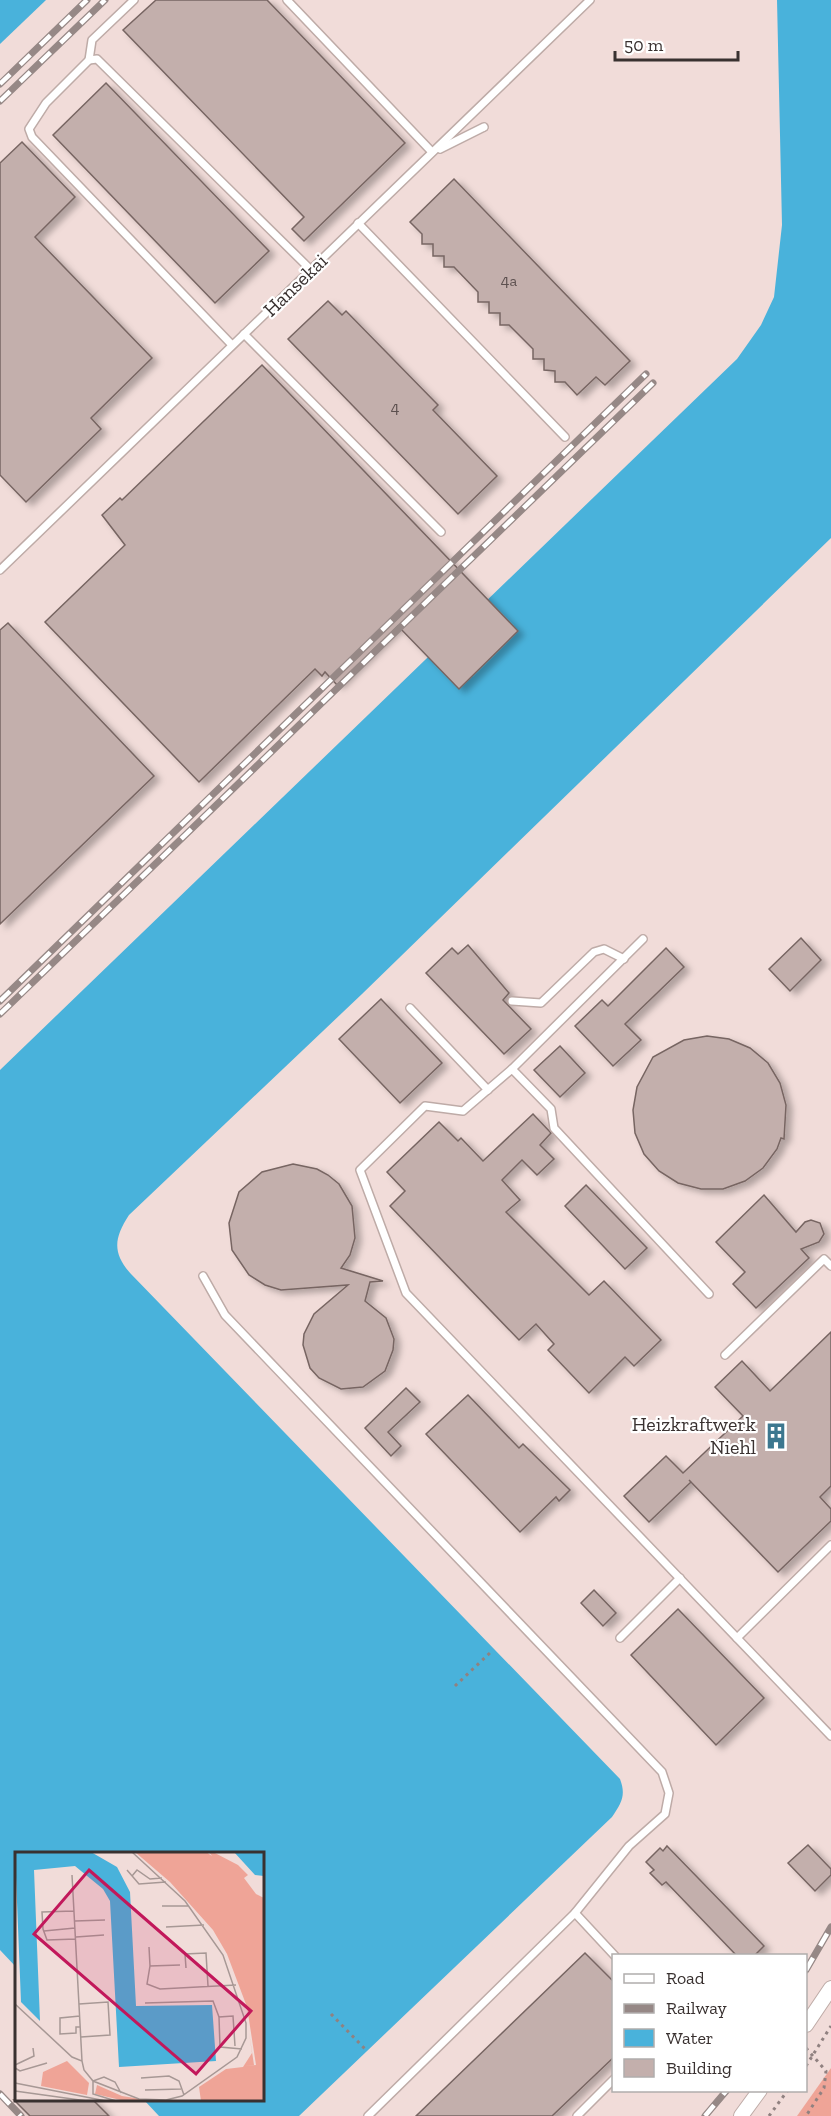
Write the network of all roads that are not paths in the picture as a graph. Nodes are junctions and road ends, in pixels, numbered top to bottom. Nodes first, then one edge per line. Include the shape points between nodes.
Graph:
1 (134, 0) edge
2 (287, 0) edge
3 (590, 0) edge
4 (89, 60) junction
5 (484, 127) dead end
6 (432, 152) junction
7 (358, 224) junction
8 (311, 270) junction
9 (244, 334) junction
10 (232, 345) junction
11 (565, 437) dead end
12 (441, 532) dead end
13 (0, 570) edge
14 (644, 939) dead end
15 (624, 959) junction
16 (512, 1001) dead end
17 (410, 1008) dead end
18 (512, 1069) junction
19 (488, 1090) junction
20 (831, 1266) edge
21 (203, 1276) dead end
22 (709, 1294) dead end
23 (724, 1355) dead end
24 (831, 1545) edge
25 (680, 1578) junction
26 (620, 1638) dead end
27 (737, 1638) junction
28 (831, 1736) edge
29 (575, 1913) junction
30 (613, 1954) edge
31 (831, 1988) edge
32 (807, 2024) edge
33 (612, 2081) edge
34 (759, 2092) edge
35 (368, 2116) edge
36 (577, 2116) edge
37 (741, 2116) edge

1 - 4 lane via 92,40
2 - 6 lane
3 - 6 lane, Hansekai
4 - 8 lane via 97,59
4 - 10 lane via 45,103 29,129 32,138
5 - 6 lane
6 - 7 lane, Hansekai
7 - 8 lane, Hansekai
7 - 11 lane
8 - 9 lane, Hansekai
9 - 10 lane, Hansekai
9 - 12 lane
10 - 13 lane, Hansekai
14 - 15 lane
15 - 16 lane via 604,949 594,952 541,1003
15 - 18 lane
17 - 19 lane
18 - 19 lane
18 - 22 lane via 550,1109 554,1128
19 - 25 lane via 463,1111 425,1106 360,1170 406,1293
20 - 23 lane via 824,1258
21 - 29 lane via 225,1315 662,1772 669,1793 664,1814 629,1846
24 - 27 lane
25 - 26 lane
25 - 27 lane
27 - 28 lane
29 - 30 lane
29 - 35 lane
31 - 32 street
33 - 36 lane
34 - 37 street

